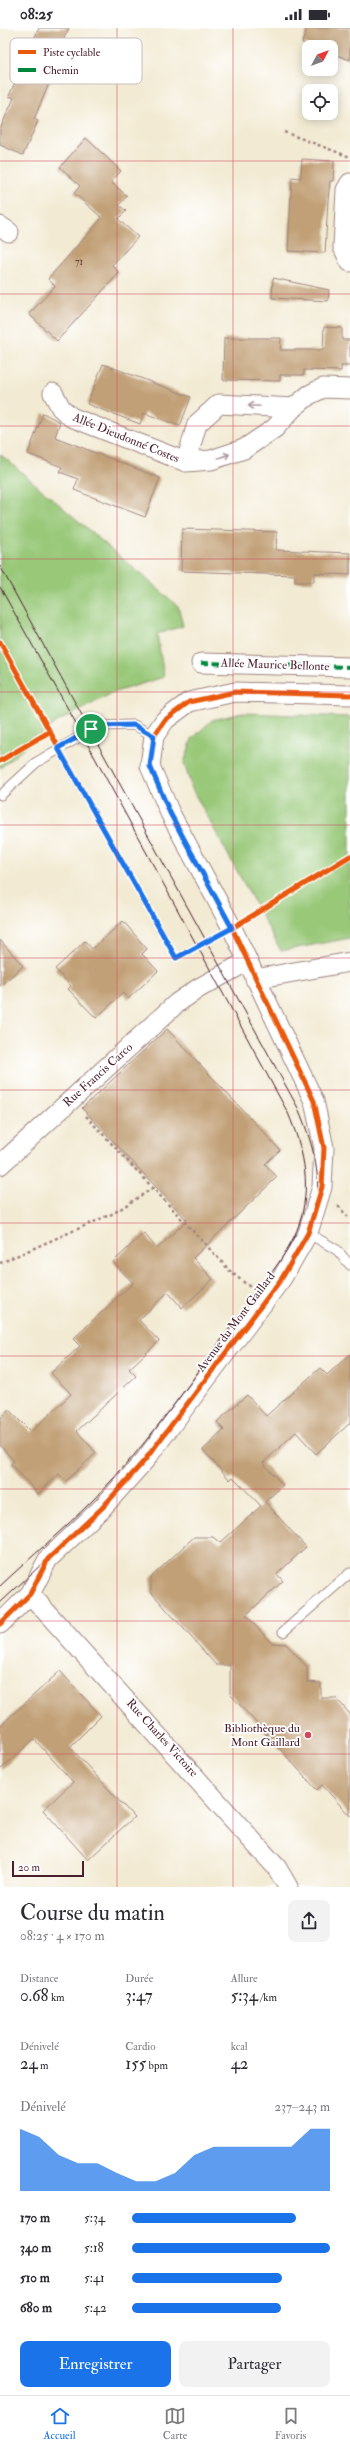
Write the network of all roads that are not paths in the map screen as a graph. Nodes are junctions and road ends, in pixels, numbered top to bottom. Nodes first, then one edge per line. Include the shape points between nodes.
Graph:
1 (350, 183) edge
2 (350, 262) edge
3 (350, 389) edge
4 (53, 393) dead end
5 (293, 408) junction
6 (186, 462) junction
7 (201, 663) dead end
8 (350, 667) edge
9 (350, 695) edge
10 (154, 736) junction
11 (1, 795) edge
12 (246, 962) junction
13 (350, 962) edge
14 (255, 979) junction
15 (0, 1165) edge
16 (308, 1234) junction
17 (350, 1265) edge
18 (350, 1573) edge
19 (30, 1594) junction
20 (0, 1624) edge
21 (283, 1632) dead end
22 (288, 1887) edge

1 - 2 street via 346,190 343,247
3 - 5 street, Allée Dieudonné Costes via 323,388 308,395
4 - 6 street, Allée Dieudonné Costes via 61,408 71,417
6 -> 5 street, Allée Dieudonné Costes via 211,460 244,449 275,428
5 -> 6 street, Allée Dieudonné Costes via 219,404 197,424
7 - 8 street, Allée Maurice Bellonte
9 - 10 street via 235,692 189,702 165,720
10 - 11 lane via 134,725 98,726 37,762
10 - 12 street, Avenue du Mont Gaillard via 150,766 170,813 232,928
12 - 14 street, Avenue du Mont Gaillard
12 - 15 street, Rue Francis Carco via 176,1003
13 - 14 street
14 - 16 street, Avenue du Mont Gaillard via 314,1101 324,1148 322,1187
16 - 17 lane via 337,1250
16 - 19 street, Avenue du Mont Gaillard via 286,1272 146,1460 102,1508 48,1559
18 - 21 lane
19 - 20 street, Avenue du Mont Gaillard
19 - 22 street, Rue Charles Victoire via 272,1862

